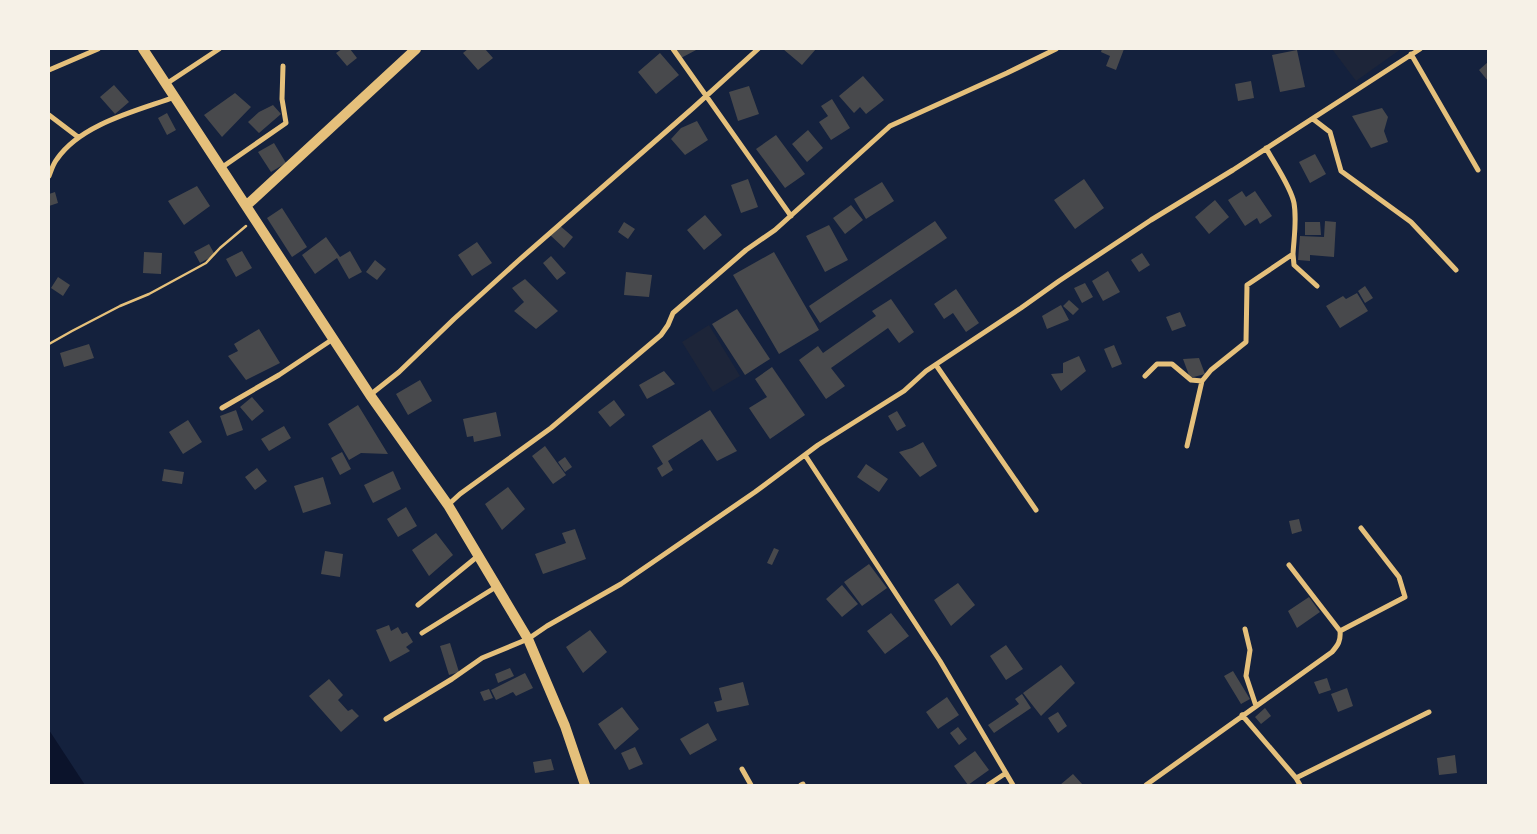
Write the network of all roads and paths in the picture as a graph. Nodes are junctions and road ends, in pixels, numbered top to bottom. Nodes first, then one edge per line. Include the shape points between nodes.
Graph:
1 (98, 49) edge
2 (143, 49) edge
3 (219, 49) edge
4 (416, 49) edge
5 (673, 49) edge
6 (758, 49) edge
7 (1056, 49) edge
8 (1420, 49) edge
9 (1411, 54) junction
10 (283, 66) dead end
11 (49, 70) edge
12 (166, 84) junction
13 (707, 96) junction
14 (175, 97) junction
15 (49, 115) edge
16 (1313, 119) junction
17 (78, 136) junction
18 (1266, 148) junction
19 (222, 168) junction
20 (1478, 170) dead end
21 (49, 176) edge
22 (246, 206) junction
23 (791, 216) junction
24 (254, 218) junction
25 (1293, 254) junction
26 (1456, 270) dead end
27 (1317, 286) dead end
28 (333, 339) junction
29 (49, 344) edge
30 (936, 365) junction
31 (1145, 376) dead end
32 (1202, 381) junction
33 (370, 395) junction
34 (222, 408) dead end
35 (1186, 446) dead end
36 (805, 455) junction
37 (448, 505) junction
38 (1036, 510) dead end
39 (1361, 528) dead end
40 (478, 556) junction
41 (1289, 566) dead end
42 (496, 586) junction
43 (418, 605) dead end
44 (1245, 629) dead end
45 (1340, 631) junction
46 (422, 633) dead end
47 (528, 639) junction
48 (1256, 706) junction
49 (1429, 712) dead end
50 (1242, 715) junction
51 (386, 719) dead end
52 (742, 768) dead end
53 (1006, 773) junction
54 (1296, 778) junction
55 (585, 785) edge
56 (751, 785) edge
57 (988, 785) edge
58 (1013, 785) edge
59 (1146, 785) edge
60 (1300, 785) edge

1 - 11 street
2 - 12 main road
3 - 12 street
4 - 22 main road
5 - 13 street
6 - 13 street
7 - 23 street via 890,126
8 - 9 street
9 - 16 street
9 - 20 street
10 - 19 street via 282,99 286,123
12 - 14 main road
13 - 23 street
13 - 33 street
14 - 17 street via 115,118
14 - 19 main road
15 - 17 street
16 - 18 street
16 - 26 street via 1330,132 1341,171 1411,222
17 - 21 street via 56,159
18 - 25 street via 1294,202
18 - 30 street via 1151,220
19 - 22 main road
22 - 24 main road
23 - 37 street via 673,313 661,335 551,428
24 - 28 main road
24 - 29 path via 206,263
25 - 27 street via 1294,265
25 - 32 street via 1247,285 1246,342
28 - 33 main road
28 - 34 street
30 - 36 street via 904,391
30 - 38 street
31 - 32 street via 1157,364 1172,364 1191,380
32 - 35 street
33 - 37 main road
36 - 47 street via 621,584
36 - 53 street via 940,661
37 - 40 main road
39 - 45 street via 1399,577 1405,597
40 - 42 main road
40 - 43 street
41 - 45 street
42 - 46 street
42 - 47 main road
44 - 48 street via 1250,650 1246,676
45 - 48 street via 1341,639 1332,652
47 - 51 street via 482,658
47 - 55 main road via 565,726
48 - 50 street
49 - 54 street
50 - 54 street
50 - 59 street
52 - 56 street
53 - 57 street
53 - 58 street
54 - 60 street

